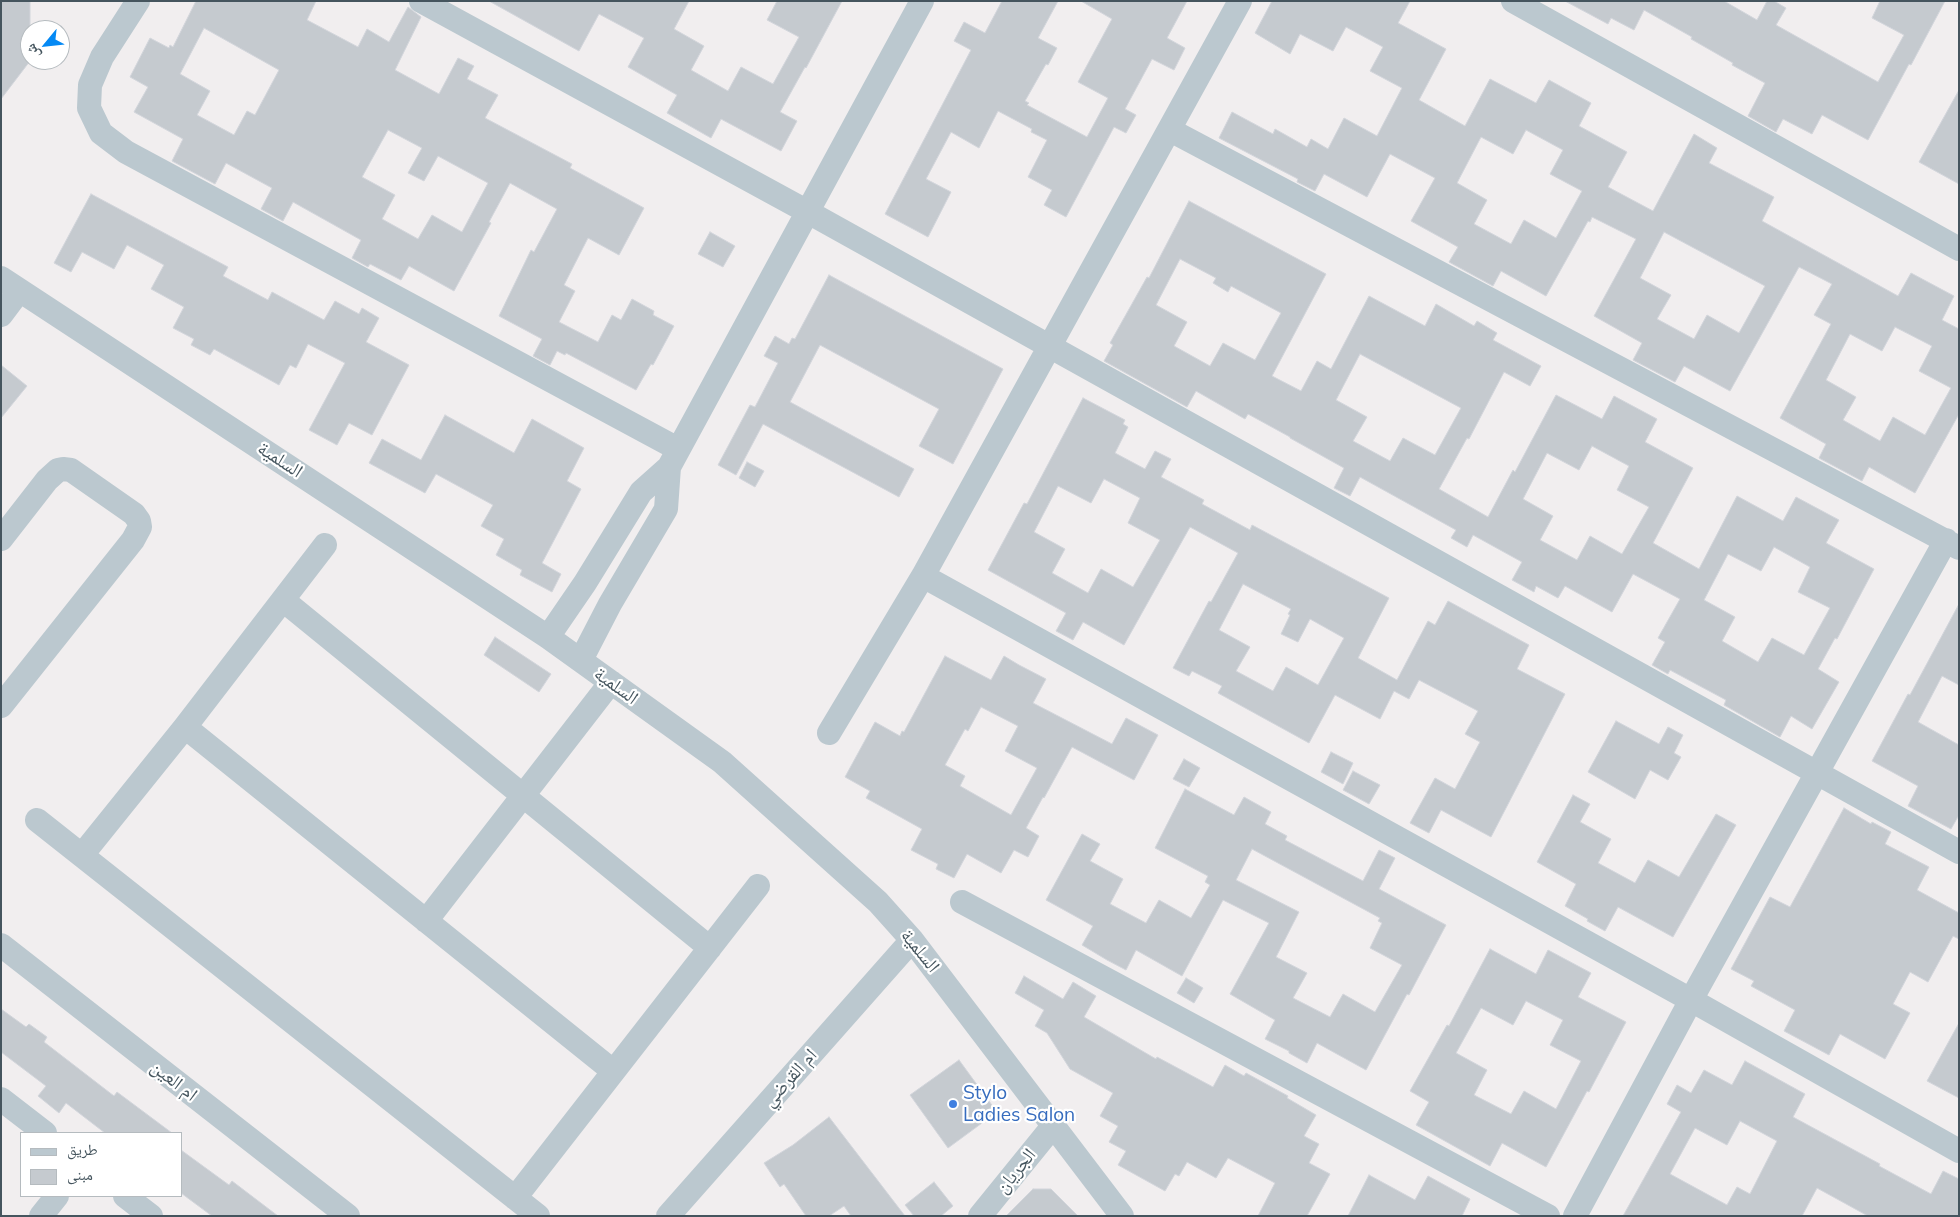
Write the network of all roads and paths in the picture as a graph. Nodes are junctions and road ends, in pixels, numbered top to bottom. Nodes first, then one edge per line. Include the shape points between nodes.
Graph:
1 (138, 1) edge
2 (422, 1) edge
3 (922, 1) edge
4 (1240, 1) edge
5 (1513, 1) edge
6 (1170, 130) junction
7 (808, 212) junction
8 (1959, 250) edge
9 (10, 284) edge
10 (1, 315) edge
11 (1049, 346) junction
12 (674, 458) junction
13 (1, 539) edge
14 (1952, 544) edge
15 (325, 546) dead end
16 (923, 576) junction
17 (283, 600) junction
18 (548, 637) junction
19 (581, 660) junction
20 (611, 682) junction
21 (1, 706) edge
22 (185, 727) junction
23 (829, 733) dead end
24 (1817, 773) junction
25 (523, 797) junction
26 (37, 820) dead end
27 (1959, 852) edge
28 (82, 855) junction
29 (758, 886) dead end
30 (962, 902) dead end
31 (426, 920) junction
32 (912, 940) junction
33 (1, 945) edge
34 (710, 948) junction
35 (1691, 1000) junction
36 (613, 1071) junction
37 (1, 1099) edge
38 (1053, 1126) junction
39 (44, 1132) edge
40 (1959, 1151) edge
41 (56, 1197) edge
42 (126, 1197) edge
43 (514, 1198) junction
44 (40, 1216) edge
45 (150, 1216) edge
46 (348, 1216) edge
47 (538, 1216) edge
48 (668, 1216) edge
49 (980, 1216) edge
50 (1122, 1216) edge
51 (1548, 1216) edge
52 (1575, 1216) edge

1 - 12 street via 102,57 90,85 89,108 101,132 126,152
2 - 7 street
3 - 7 street
4 - 6 street
5 - 8 street
6 - 11 street
6 - 14 street
7 - 11 street
7 - 12 street
9 - 10 street
9 - 18 street, السلمية
11 - 16 street
11 - 24 street
12 - 18 street via 642,492
12 - 19 street via 666,508
13 - 21 street via 47,480 64,469 71,470 134,514 140,527
14 - 24 street
15 - 17 street
16 - 23 street
16 - 35 street
17 - 22 street
17 - 25 street
18 - 19 street, السلمية
19 - 20 street, السلمية
20 - 25 street
20 - 32 street, السلمية via 722,762 878,902
22 - 28 street
22 - 31 street
24 - 27 street
24 - 35 street
25 - 31 street
25 - 34 street
26 - 28 street
28 - 43 street
29 - 34 street
30 - 51 street
31 - 36 street
32 - 38 street, السلمية
32 - 48 street, ام القرضي
33 - 46 street, ام العين
34 - 36 street
35 - 40 street
35 - 52 street
36 - 43 street
37 - 39 street
38 - 49 street, الجريان
38 - 50 street, السلمية
41 - 44 street
42 - 45 street
43 - 47 street

